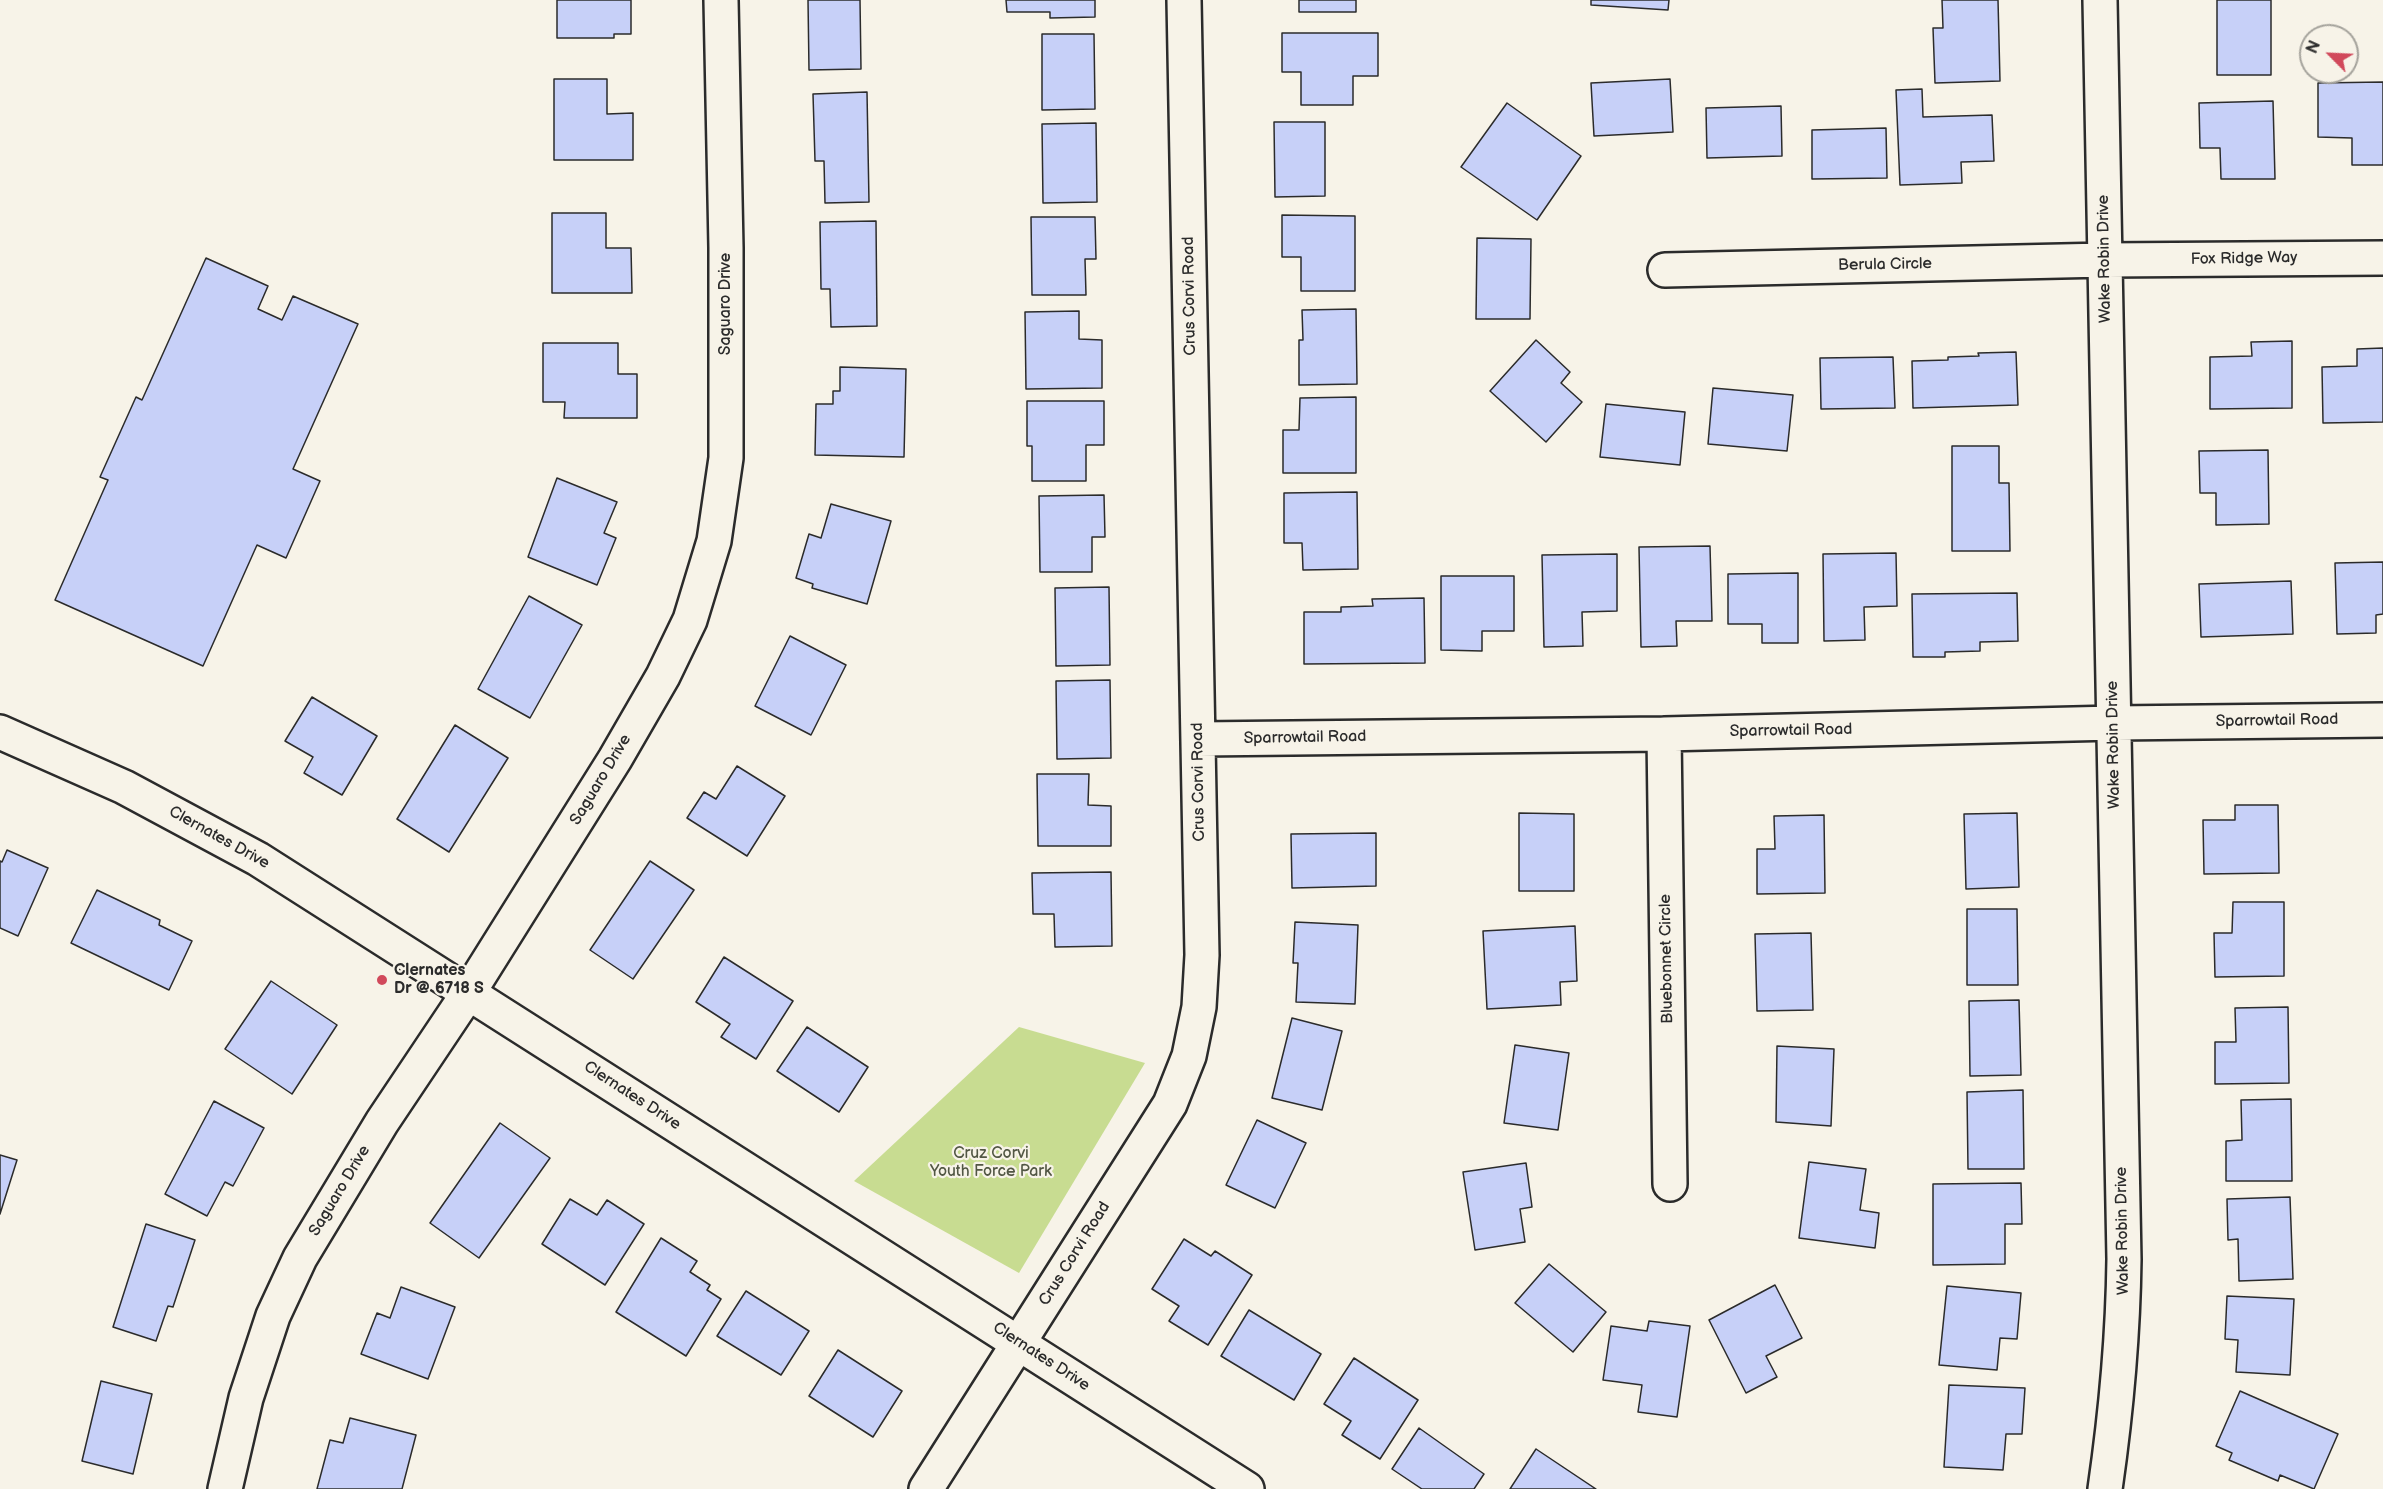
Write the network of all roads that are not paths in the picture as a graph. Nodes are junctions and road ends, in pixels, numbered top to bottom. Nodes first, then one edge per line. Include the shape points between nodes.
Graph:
1 (721, 0) edge
2 (1184, 0) edge
3 (2100, 0) edge
4 (2383, 258) edge
5 (2105, 260) junction
6 (1665, 270) dead end
7 (2383, 720) edge
8 (2114, 723) junction
9 (0, 732) edge
10 (1664, 734) junction
11 (1199, 739) junction
12 (470, 992) junction
13 (1670, 1184) dead end
14 (1019, 1344) junction
15 (225, 1489) edge
16 (926, 1489) edge
17 (1247, 1489) edge
18 (2105, 1489) edge

1 - 12 street, Saguaro Drive via 726,458 714,541 690,620 663,676
2 - 11 street, Crus Corvi Road
3 - 5 street, Wake Robin Drive
4 - 5 street, Fox Ridge Way
5 - 6 street, Berula Circle
5 - 8 street, Wake Robin Drive
7 - 8 street, Sparrowtail Road
8 - 10 street, Sparrowtail Road
8 - 18 street, Wake Robin Drive via 2124,1259 2119,1375
9 - 12 street, Clernates Drive via 124,787 215,834
10 - 11 street, Sparrowtail Road
10 - 13 street, Bluebonnet Circle
11 - 14 street, Crus Corvi Road via 1202,955 1199,1007 1189,1056 1170,1104
12 - 14 street, Clernates Drive
12 - 15 street, Saguaro Drive via 382,1122 300,1258 273,1316
14 - 16 street, Crus Corvi Road
14 - 17 street, Clernates Drive

